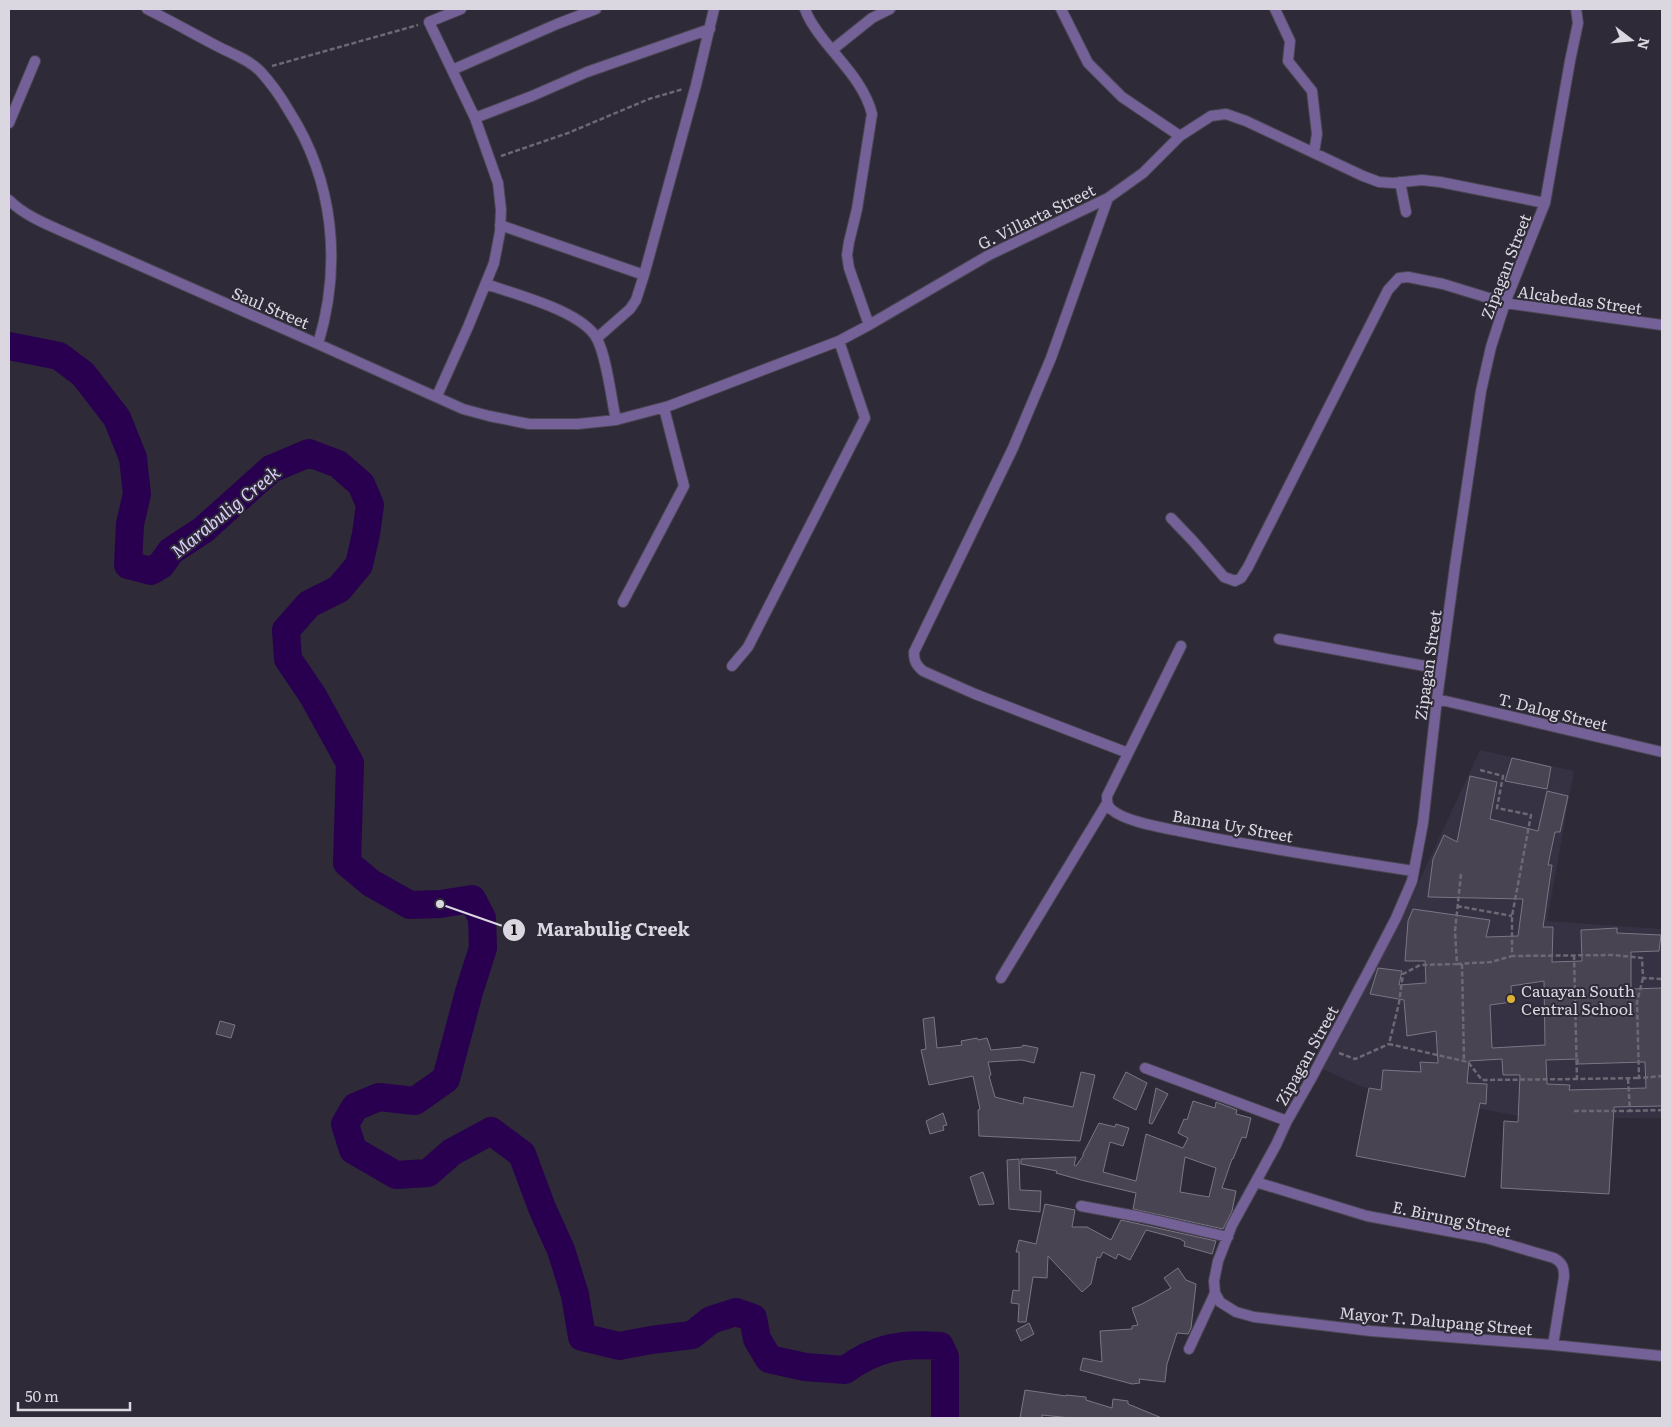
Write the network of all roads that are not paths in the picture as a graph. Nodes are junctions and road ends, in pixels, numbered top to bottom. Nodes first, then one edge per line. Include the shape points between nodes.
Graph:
1 (147, 9) edge
2 (461, 9) edge
3 (596, 9) edge
4 (714, 9) edge
5 (805, 9) edge
6 (890, 9) edge
7 (1062, 9) edge
8 (1275, 9) edge
9 (1576, 9) edge
10 (710, 29) junction
11 (832, 50) junction
12 (35, 61) dead end
13 (452, 70) junction
14 (475, 118) junction
15 (9, 123) edge
16 (1180, 136) junction
17 (1314, 153) junction
18 (1400, 182) junction
19 (1108, 198) junction
20 (9, 200) edge
21 (1545, 203) junction
22 (1406, 212) dead end
23 (500, 225) junction
24 (644, 276) junction
25 (486, 284) junction
26 (1505, 303) junction
27 (869, 325) junction
28 (1662, 325) edge
29 (597, 338) junction
30 (839, 341) junction
31 (318, 344) junction
32 (437, 396) junction
33 (664, 408) junction
34 (616, 420) junction
35 (530, 424) joint
36 (1171, 518) dead end
37 (623, 602) dead end
38 (1279, 639) dead end
39 (1181, 646) dead end
40 (732, 666) dead end
41 (1441, 670) junction
42 (1437, 698) junction
43 (1662, 752) edge
44 (1128, 753) junction
45 (1107, 803) junction
46 (1413, 872) junction
47 (1001, 978) dead end
48 (1145, 1068) dead end
49 (1287, 1121) junction
50 (1256, 1182) junction
51 (1081, 1206) dead end
52 (1228, 1237) junction
53 (1215, 1294) junction
54 (1553, 1345) junction
55 (1189, 1349) dead end
56 (1662, 1356) edge

1 - 31 street via 245,59 280,95 301,129 323,185 332,242 330,297
2 - 13 street via 429,22
3 - 13 street
4 - 10 street
5 - 11 street
6 - 11 street via 872,18
7 - 16 street via 1088,63 1122,97
8 - 17 street via 1290,41 1288,61 1312,91 1317,134
9 - 21 street, Zipagan Street via 1578,23
10 - 14 street via 587,72
10 - 24 street
11 - 27 street via 862,89 872,114 847,256
12 - 15 street
13 - 14 street
14 - 23 street via 498,183
16 - 17 street, G. Villarta Street via 1210,116 1226,114
16 - 19 street, G. Villarta Street via 1142,173
17 - 18 street, G. Villarta Street via 1379,182
18 - 21 street, G. Villarta Street via 1440,182
18 - 22 street
19 - 27 street, G. Villarta Street via 989,255
19 - 44 street via 1052,358 1013,448 914,652 914,659 922,671 931,675
20 - 31 street, Saul Street via 37,220
21 - 26 street, Zipagan Street
23 - 24 street
23 - 25 street via 494,263
24 - 29 street via 630,310
25 - 29 street via 574,317
25 - 32 street
26 - 28 street, Alcabedas Street
26 - 36 street, Alcabedas Street via 1443,284 1399,278 1388,290 1241,578 1235,581 1224,578
26 - 41 street, Zipagan Street via 1490,348 1474,429
27 - 30 street, G. Villarta Street
29 - 34 street
30 - 33 street, G. Villarta Street
30 - 40 street via 865,418 748,647
31 - 32 street, Saul Street
32 - 35 street, Saul Street via 463,409
33 - 34 street, G. Villarta Street
33 - 37 street via 684,486
34 - 35 street, G. Villarta Street
38 - 41 street
39 - 44 street
41 - 42 street, Zipagan Street
42 - 43 street, T. Dalog Street
42 - 46 street, Zipagan Street via 1423,823
44 - 45 street via 1107,796
45 - 46 street, Banna Uy Street via 1110,809 1126,818 1158,826
45 - 47 street
46 - 49 street, Zipagan Street via 1396,918
48 - 49 street
49 - 50 street, Zipagan Street
50 - 52 street, Zipagan Street
50 - 54 street, E. Birung Street via 1367,1216 1486,1238 1554,1258 1564,1268 1564,1277
51 - 52 street
52 - 53 street, Zipagan Street via 1218,1261
53 - 54 street, Mayor T. Dalupang Street via 1220,1302 1236,1312 1254,1317 1371,1331
53 - 55 street
54 - 56 street, Mayor T. Dalupang Street

